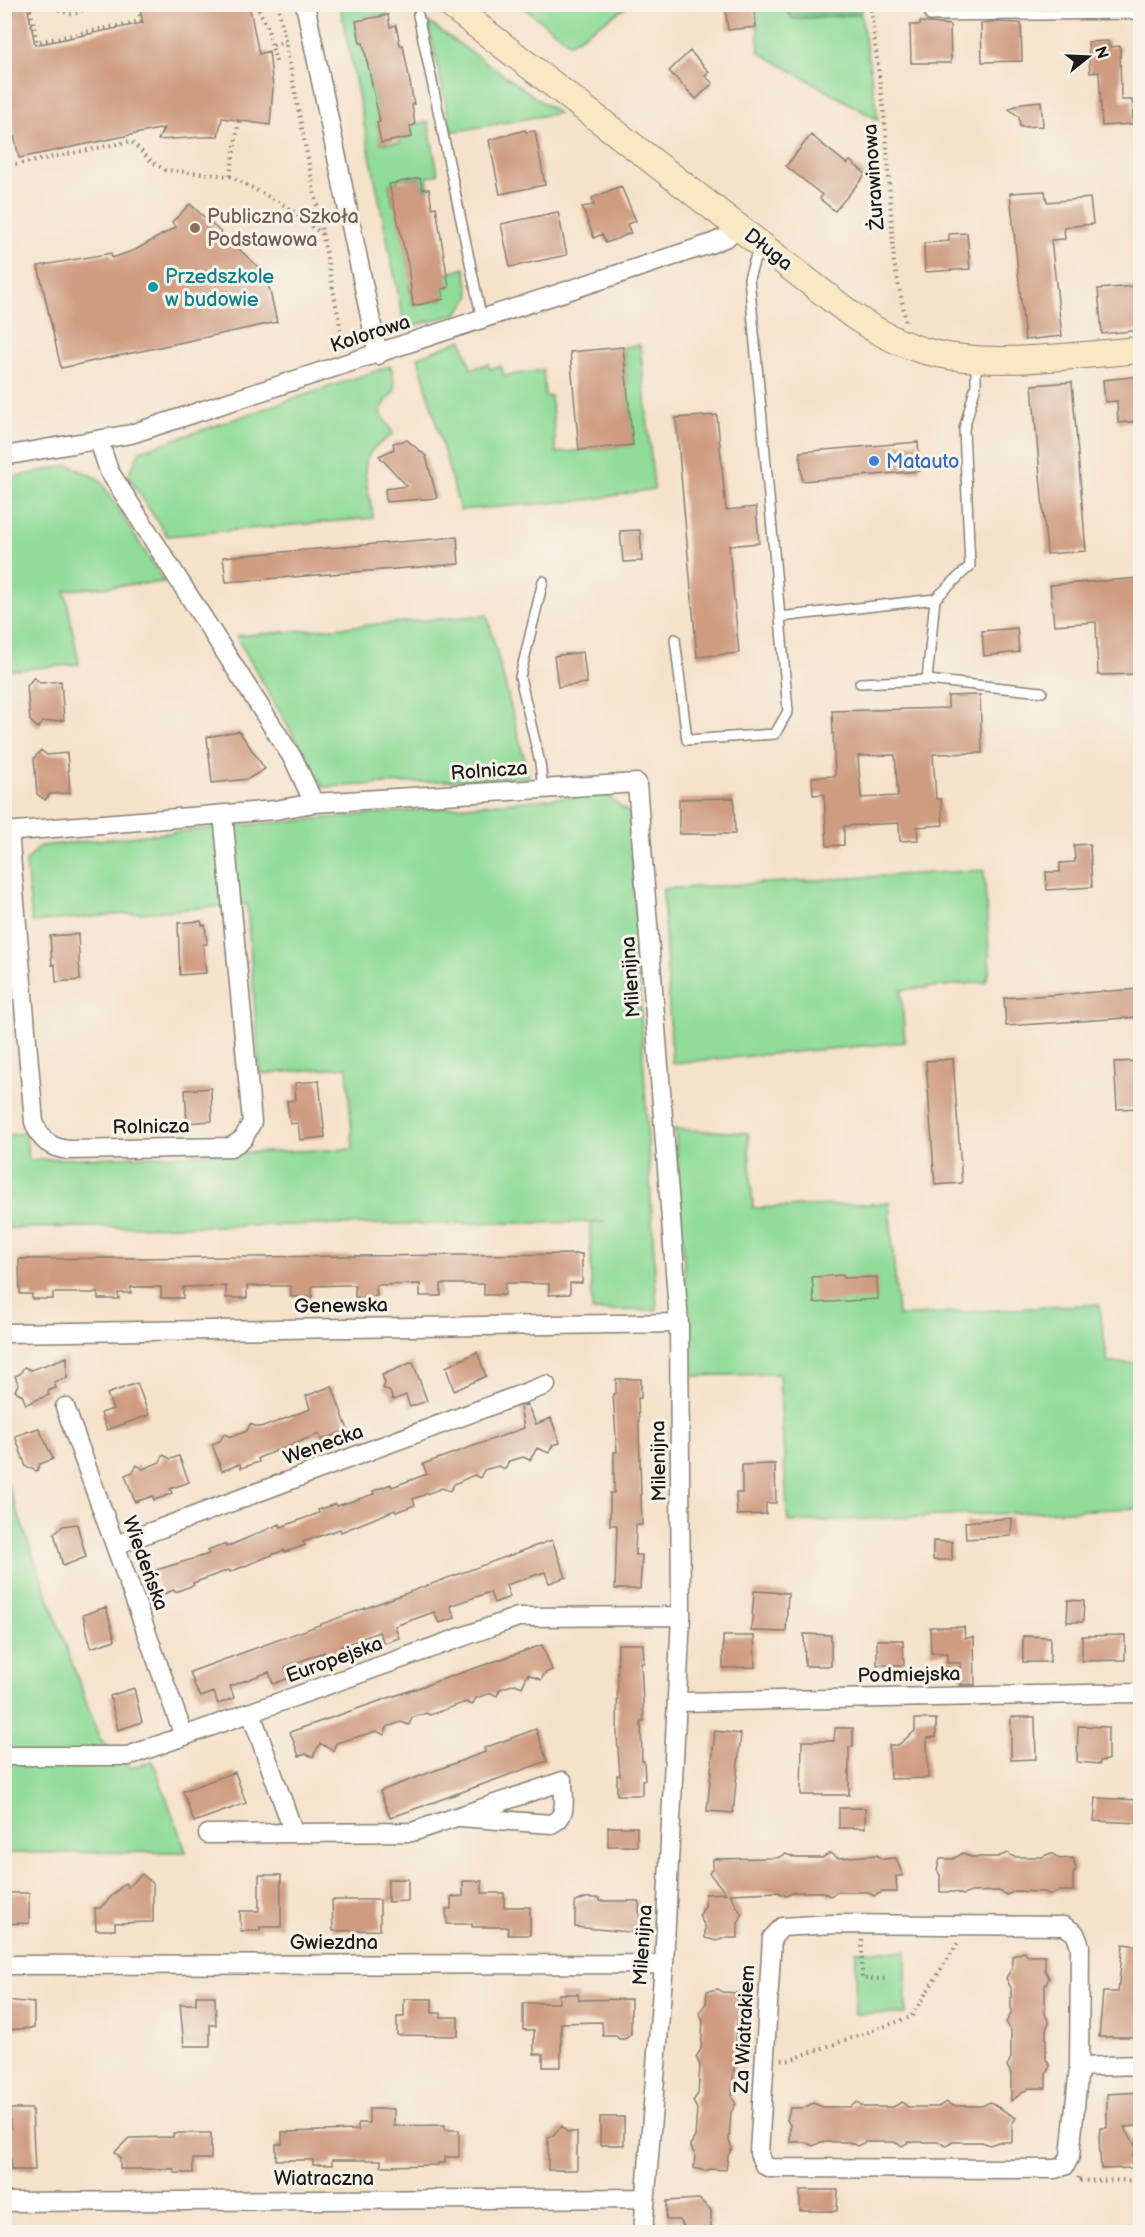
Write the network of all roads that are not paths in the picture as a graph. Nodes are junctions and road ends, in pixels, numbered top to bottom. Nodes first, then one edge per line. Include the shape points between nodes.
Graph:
1 (305, 4) edge
2 (449, 4) edge
3 (1140, 14) edge
4 (418, 15) dead end
5 (930, 16) dead end
6 (738, 225) junction
7 (760, 242) junction
8 (482, 320) junction
9 (1140, 350) edge
10 (378, 355) junction
11 (976, 358) junction
12 (99, 441) junction
13 (4, 456) edge
14 (543, 581) dead end
15 (935, 599) junction
16 (780, 617) junction
17 (675, 639) dead end
18 (927, 680) junction
19 (860, 683) dead end
20 (1042, 692) dead end
21 (543, 789) junction
22 (314, 804) junction
23 (223, 814) junction
24 (7, 832) edge
25 (679, 1323) junction
26 (4, 1333) edge
27 (546, 1385) dead end
28 (64, 1407) dead end
29 (116, 1545) junction
30 (681, 1616) junction
31 (1140, 1694) edge
32 (678, 1702) junction
33 (251, 1713) junction
34 (184, 1736) junction
35 (4, 1756) edge
36 (460, 1817) junction
37 (208, 1833) dead end
38 (294, 1833) junction
39 (664, 1964) junction
40 (4, 1965) edge
41 (1140, 2065) edge
42 (1079, 2067) junction
43 (645, 2198) junction
44 (4, 2202) edge
45 (643, 2232) edge

1 - 10 street
2 - 6 street, Długa
3 - 5 lane
4 - 8 lane
6 - 7 street, Długa
6 - 8 street, Kolorowa via 719,241
7 - 11 street, Długa via 870,328 909,346
7 - 16 lane via 749,278
8 - 10 street, Kolorowa
9 - 11 street, Długa
10 - 12 street, Kolorowa
11 - 15 lane via 976,385 964,429 970,566
12 - 13 street, Kolorowa
12 - 22 street via 109,471 294,760
14 - 21 lane via 520,677
15 - 16 lane
15 - 18 lane
16 - 17 lane via 788,711 775,734 687,740
18 - 19 lane
18 - 20 lane
21 - 22 street, Rolnicza
21 - 25 street, Milenijna via 637,783
22 - 23 street, Rolnicza
23 - 24 street, Rolnicza
23 - 24 street, Rolnicza via 252,1122 243,1139 231,1147 68,1150 54,1148 40,1138 34,1122
25 - 26 street, Genewska
25 - 30 street, Milenijna
27 - 29 street, Wenecka
28 - 29 street, Wiedeńska
29 - 34 street, Wiedeńska
30 - 32 street, Milenijna
30 - 33 street, Europejska via 518,1617
31 - 32 street, Podmiejska
32 - 39 street, Milenijna
33 - 34 street, Europejska
33 - 38 street
34 - 35 street, Europejska via 128,1756
36 - 36 street via 538,1789 563,1781 563,1816 551,1824
36 - 38 street via 412,1832
37 - 38 street
39 - 40 street, Gwiezdna
39 - 43 street, Milenijna
41 - 42 street
42 - 42 street, Za Wiatrakiem via 1080,1946 1075,1933 1064,1926 862,1924 782,1927 775,1931 759,2153 764,2165 770,2168 1065,2166 1070,2156
43 - 44 street, Wiatraczna
43 - 45 street, Milenijna

